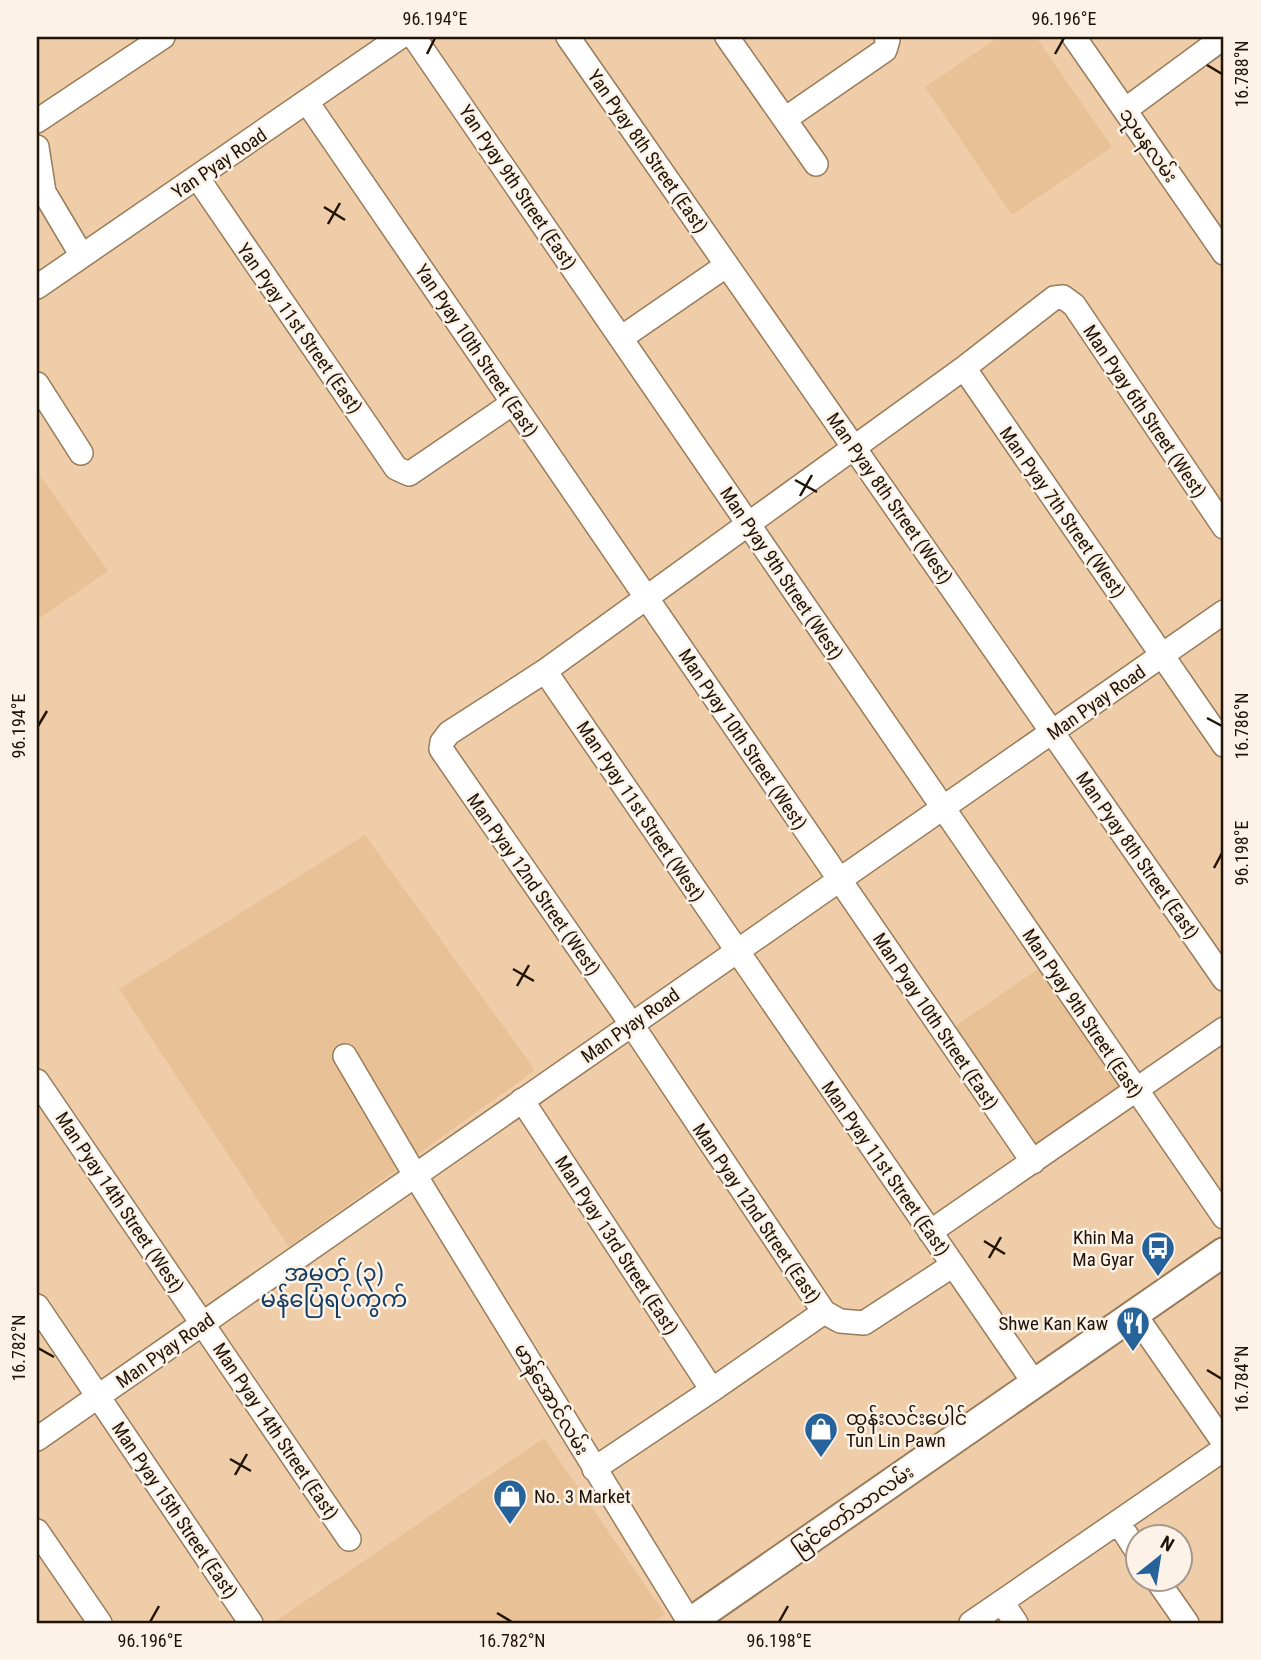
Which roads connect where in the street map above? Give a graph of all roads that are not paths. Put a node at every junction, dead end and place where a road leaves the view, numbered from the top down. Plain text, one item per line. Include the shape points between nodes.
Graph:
1 (163, 37) edge
2 (400, 37) edge
3 (414, 37) edge
4 (568, 37) edge
5 (727, 37) edge
6 (1074, 37) edge
7 (1224, 37) edge
8 (887, 38) edge
9 (307, 102) junction
10 (1125, 110) junction
11 (785, 119) junction
12 (37, 121) edge
13 (37, 147) edge
14 (816, 164) dead end
15 (197, 177) junction
16 (1224, 253) edge
17 (82, 256) junction
18 (727, 265) junction
19 (37, 287) edge
20 (621, 338) junction
21 (964, 368) junction
22 (37, 384) edge
23 (513, 403) junction
24 (854, 447) junction
25 (81, 453) dead end
26 (748, 523) junction
27 (1224, 527) edge
28 (646, 597) junction
29 (1224, 612) edge
30 (1162, 655) junction
31 (545, 671) junction
32 (1052, 732) junction
33 (1224, 745) edge
34 (944, 807) junction
35 (840, 880) junction
36 (737, 951) junction
37 (1224, 979) edge
38 (632, 1025) junction
39 (1224, 1029) edge
40 (345, 1056) dead end
41 (37, 1081) edge
42 (1136, 1090) junction
43 (522, 1100) junction
44 (1032, 1162) junction
45 (415, 1175) junction
46 (1224, 1217) edge
47 (930, 1232) junction
48 (1224, 1252) edge
49 (953, 1265) junction
50 (37, 1306) edge
51 (824, 1312) junction
52 (1135, 1315) junction
53 (202, 1324) junction
54 (1035, 1384) junction
55 (712, 1390) junction
56 (98, 1396) junction
57 (37, 1439) edge
58 (1224, 1443) edge
59 (1224, 1449) edge
60 (594, 1469) junction
61 (1118, 1522) junction
62 (37, 1531) edge
63 (1124, 1531) edge
64 (349, 1539) dead end
65 (1167, 1594) edge
66 (1002, 1602) junction
67 (100, 1623) edge
68 (251, 1623) edge
69 (690, 1623) edge
70 (971, 1623) edge
71 (1016, 1623) edge
72 (1187, 1623) edge

1 - 12 street
2 - 9 street, Yan Pyay Road
3 - 20 street, Yan Pyay 9th Street (East)
4 - 18 street, Yan Pyay 8th Street (East)
5 - 11 street
6 - 10 street, သုမနလမ်း
7 - 10 street
8 - 11 street via 885,50
9 - 15 street, Yan Pyay Road
9 - 23 street, Yan Pyay 10th Street (East)
10 - 16 street, သုမနလမ်း
11 - 14 street
13 - 17 street via 44,192
15 - 17 street, Yan Pyay Road
15 - 23 street, Yan Pyay 11st Street (East) via 396,468 409,474
17 - 19 street, Yan Pyay Road
18 - 20 street
18 - 24 street, Man Pyay 8th Street (West)
20 - 26 street, Man Pyay 9th Street (West)
21 - 24 street
21 - 27 street, Man Pyay 6th Street (West) via 1054,298 1063,297 1073,305
21 - 30 street, Man Pyay 7th Street (West)
22 - 25 street
23 - 28 street, Yan Pyay 10th Street (East)
24 - 26 street
24 - 32 street, Man Pyay 8th Street (West)
26 - 28 street
26 - 34 street, Man Pyay 9th Street (West)
28 - 31 street
28 - 35 street, Man Pyay 10th Street (West)
29 - 30 street, Man Pyay Road
30 - 32 street, Man Pyay Road
30 - 33 street, Man Pyay 7th Street (West)
31 - 36 street, Man Pyay 11st Street (West)
31 - 38 street, Man Pyay 12nd Street (West) via 449,733 441,749
32 - 34 street, Man Pyay Road
32 - 37 street, Man Pyay 8th Street (East)
34 - 35 street, Man Pyay Road
34 - 42 street, Man Pyay 9th Street (East)
35 - 36 street, Man Pyay Road
35 - 44 street, Man Pyay 10th Street (East)
36 - 38 street, Man Pyay Road
36 - 47 street, Man Pyay 11st Street (East)
38 - 43 street, Man Pyay Road
38 - 51 street, Man Pyay 12nd Street (East)
39 - 42 street
40 - 45 street, မာန်အောင်လမ်း
41 - 53 street, Man Pyay 14th Street (West)
42 - 44 street
42 - 46 street, Man Pyay 9th Street (East)
43 - 45 street, Man Pyay Road
43 - 55 street, Man Pyay 13rd Street (East)
44 - 47 street
45 - 53 street, Man Pyay Road
45 - 60 street, မာန်အောင်လမ်း
47 - 49 street, Man Pyay 11st Street (East)
48 - 52 main road, မြင်တော်သာလမ်း
49 - 51 street, Man Pyay 12nd Street (East) via 864,1322 840,1321
49 - 54 street, Man Pyay 11st Street (East)
50 - 56 street, Man Pyay 15th Street (East)
51 - 55 street
52 - 54 main road, မြင်တော်သာလမ်း
52 - 58 street
53 - 56 street, Man Pyay Road
53 - 64 street, Man Pyay 14th Street (East)
54 - 69 main road, မြင်တော်သာလမ်း
55 - 60 street
56 - 57 street, Man Pyay Road
56 - 68 street, Man Pyay 15th Street (East)
59 - 61 street
60 - 69 street, မာန်အောင်လမ်း
61 - 63 street
61 - 66 street
62 - 67 street
65 - 72 street
66 - 70 street
66 - 71 street

